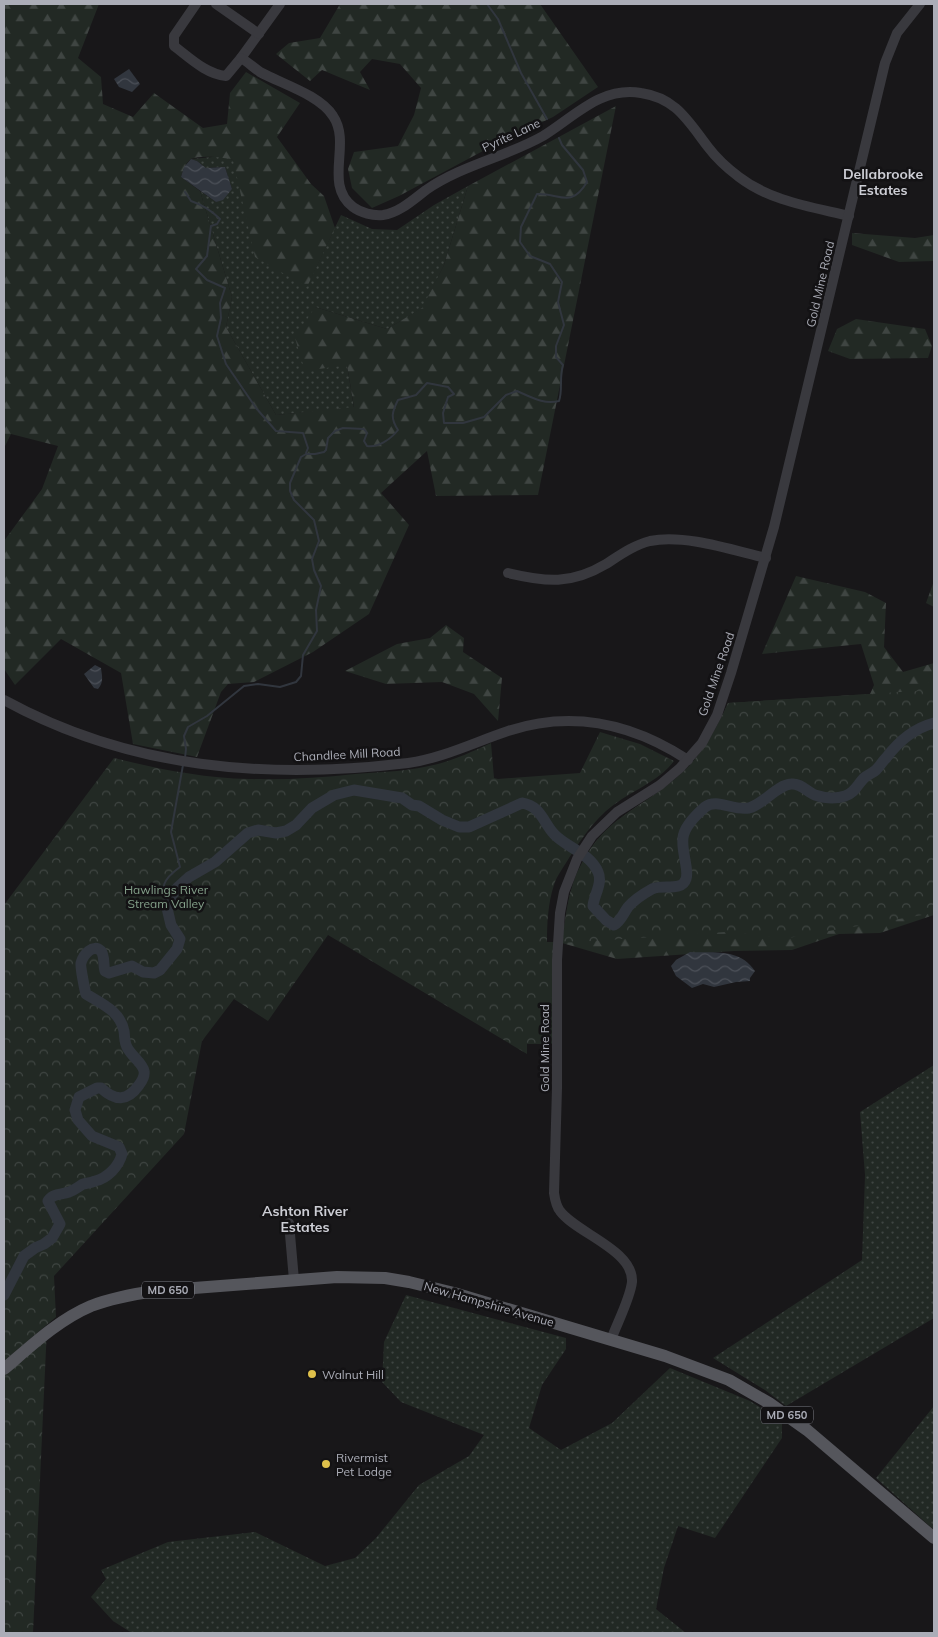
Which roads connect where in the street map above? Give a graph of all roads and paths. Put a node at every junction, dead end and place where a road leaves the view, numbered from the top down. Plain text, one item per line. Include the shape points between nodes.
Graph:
1 (196, 4) edge
2 (216, 4) edge
3 (280, 4) edge
4 (920, 4) edge
5 (259, 34) junction
6 (241, 58) junction
7 (849, 216) junction
8 (766, 558) junction
9 (508, 573) dead end
10 (4, 700) edge
11 (688, 760) junction
12 (289, 1222) dead end
13 (294, 1280) junction
14 (611, 1340) junction
15 (4, 1369) edge
16 (934, 1538) edge

1 - 6 street via 174,36 174,46 216,75 226,76
2 - 5 street
3 - 5 street
4 - 7 street, Gold Mine Road via 897,33 887,54
5 - 6 street
6 - 7 street, Pyrite Lane via 258,71 323,103 334,116 339,128 338,174 342,196 369,215 384,215 402,207 453,174 530,143 589,105 620,92 656,96 671,103 721,162 766,193
7 - 8 street, Gold Mine Road
8 - 9 street via 697,542 664,539 633,547 595,571 573,579 546,581
8 - 11 street, Gold Mine Road via 717,715
10 - 11 street, Chandlee Mill Road via 34,716 125,750 190,764 235,769 394,764 432,758 527,726 570,721 598,723 638,733
11 - 14 street, Gold Mine Road via 660,785 608,820 586,844 564,892 558,942 554,1193 563,1215 618,1256 630,1270 630,1288
12 - 13 street
13 - 14 main road, New Hampshire Avenue / MD 650 via 363,1277 409,1282
13 - 15 main road, New Hampshire Avenue / MD 650 via 156,1291 103,1302 62,1322
14 - 16 main road, New Hampshire Avenue / MD 650 via 706,1370 761,1398 802,1427

